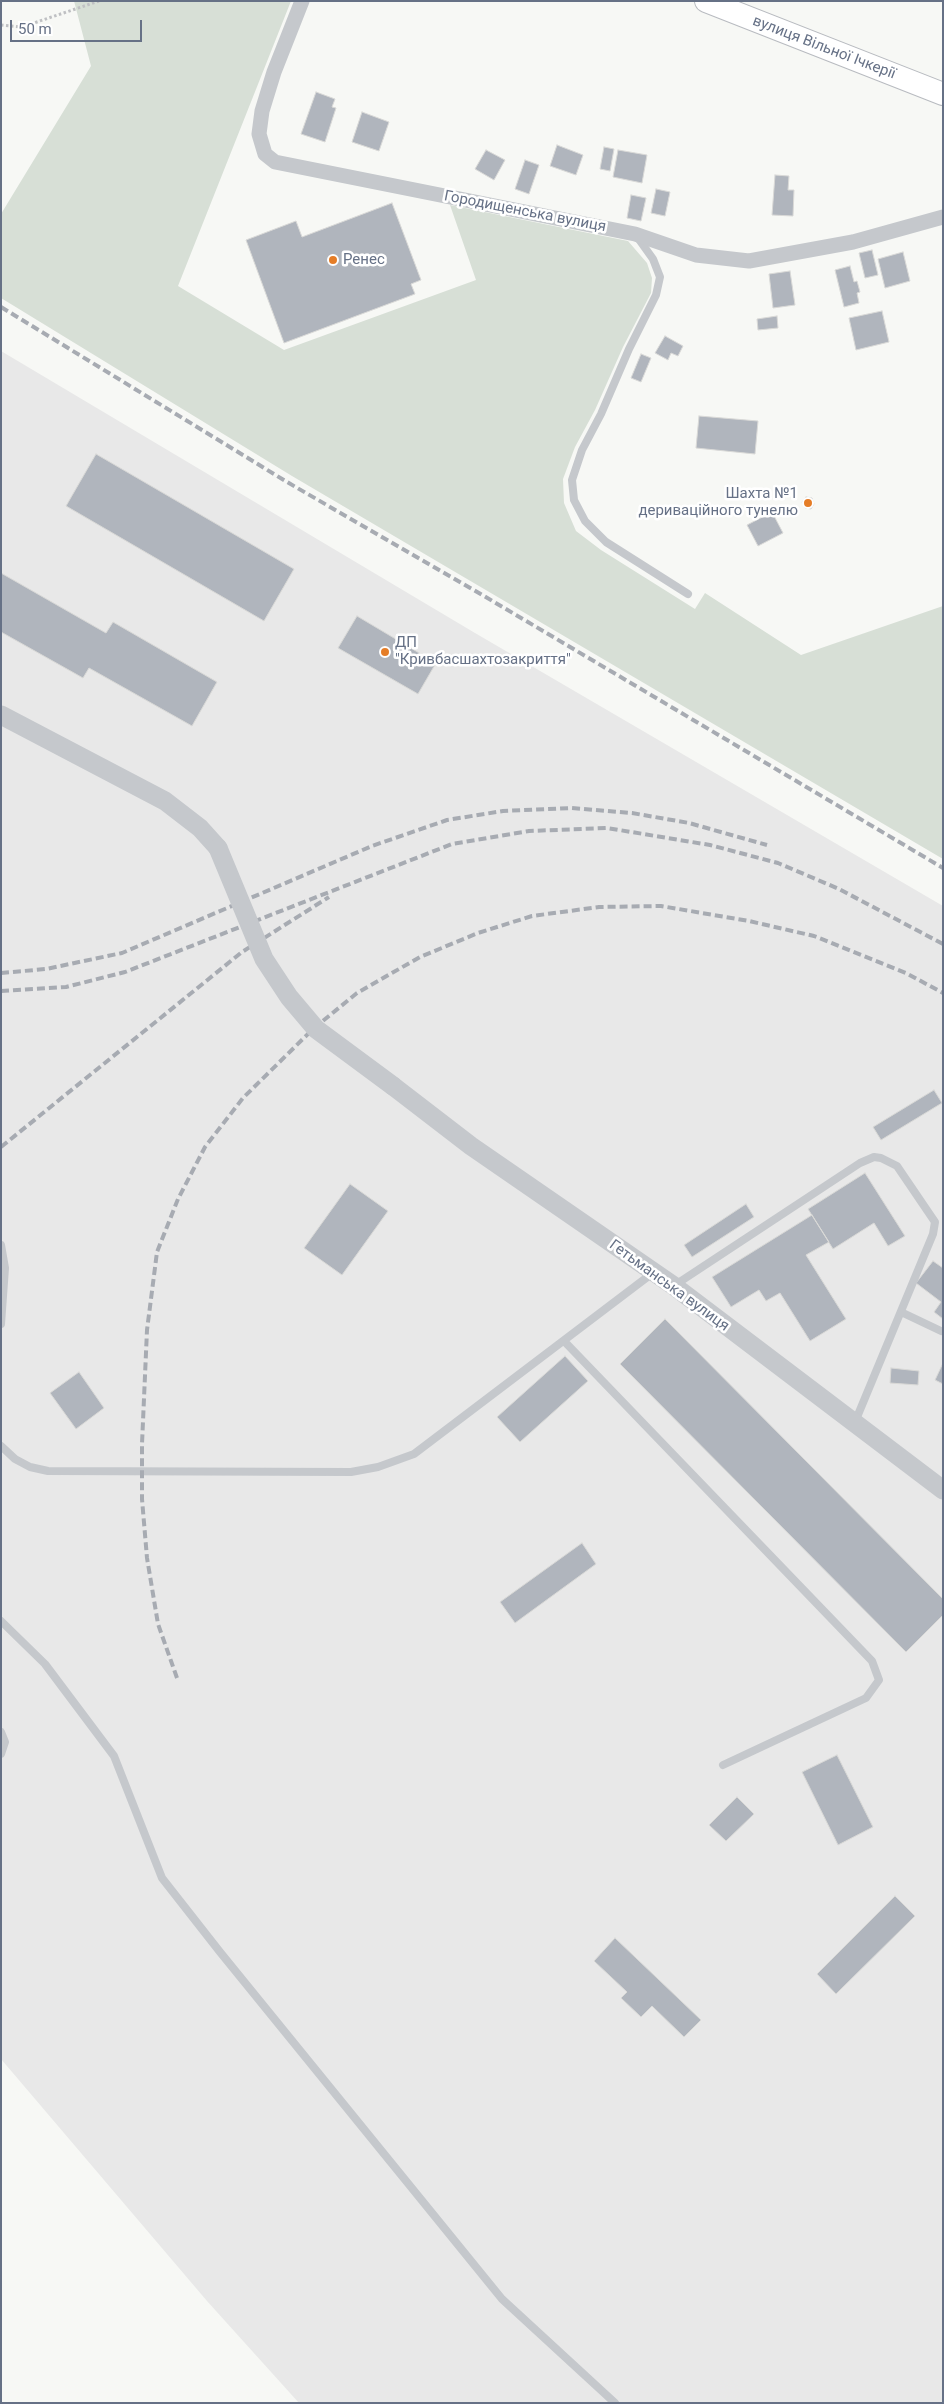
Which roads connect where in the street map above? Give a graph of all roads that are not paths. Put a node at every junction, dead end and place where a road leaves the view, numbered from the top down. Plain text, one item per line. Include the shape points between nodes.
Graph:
1 (302, 1) edge
2 (706, 1) edge
3 (943, 94) edge
4 (943, 217) edge
5 (635, 234) junction
6 (688, 594) dead end
7 (1, 714) edge
8 (1, 1245) edge
9 (654, 1272) junction
10 (674, 1286) junction
11 (901, 1312) junction
12 (1, 1324) edge
13 (941, 1330) dead end
14 (564, 1341) junction
15 (854, 1424) junction
16 (1, 1446) edge
17 (943, 1490) edge
18 (1, 1621) edge
19 (1, 1732) edge
20 (1, 1754) edge
21 (723, 1765) dead end
22 (615, 2403) edge

1 - 5 street, Городищенська вулиця via 262,111 259,134 265,154 275,162
2 - 3 main road, вулиця Вільної Ічкерії
4 - 5 street, Городищенська вулиця via 853,242 749,261 696,255
5 - 6 lane via 653,259 660,277 656,295 582,450 572,480 574,500 585,521 606,542
7 - 9 street, Гетьманська вулиця, bridge via 165,801 200,828 218,848 264,959 289,997 316,1029 471,1146
8 - 12 lane via 5,1268
9 - 10 street, Гетьманська вулиця
9 - 14 lane
10 - 11 lane via 860,1163 881,1158 898,1166 936,1222
10 - 15 street, Гетьманська вулиця
11 - 13 lane
11 - 15 lane
14 - 16 lane via 414,1454 378,1467 351,1472 48,1471 30,1467
14 - 21 lane via 872,1661 879,1680 866,1698
15 - 17 street, Гетьманська вулиця
18 - 22 lane via 45,1664 114,1756 162,1878 220,1952 502,2299
19 - 20 lane via 5,1742

